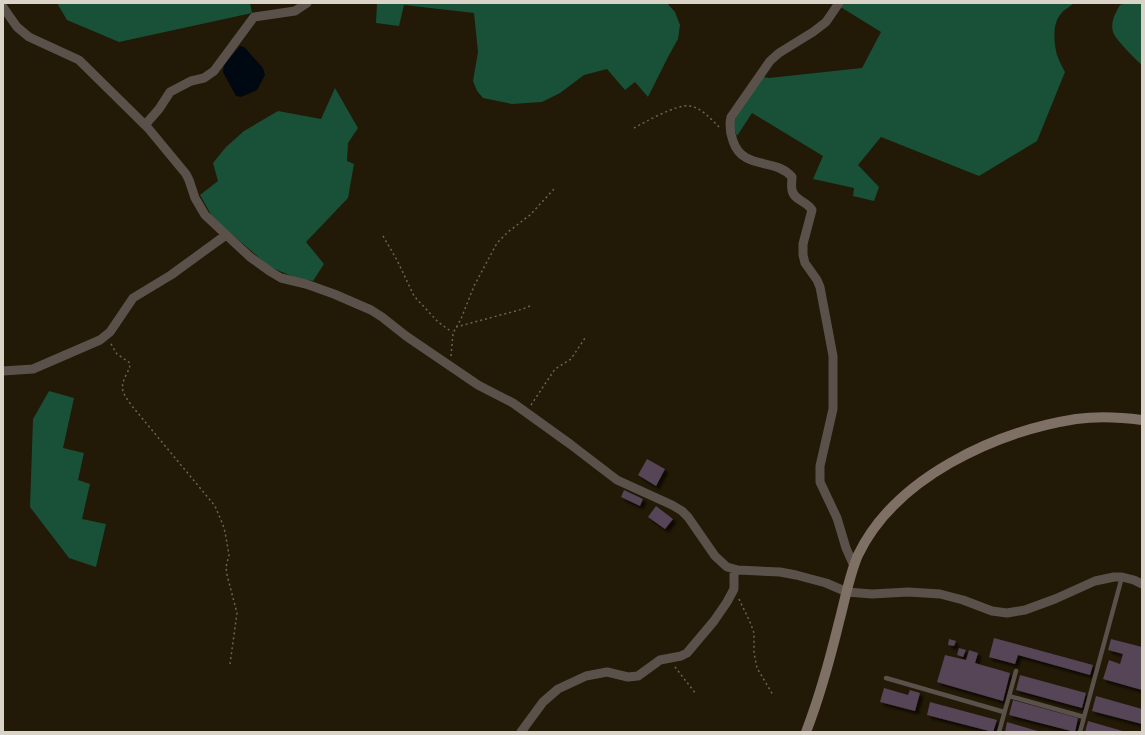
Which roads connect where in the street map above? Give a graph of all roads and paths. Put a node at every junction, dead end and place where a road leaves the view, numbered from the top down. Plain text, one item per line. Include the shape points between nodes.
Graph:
1 (307, 3) edge
2 (839, 3) edge
3 (3, 7) edge
4 (145, 125) junction
5 (634, 128) dead end
6 (732, 138) junction
7 (554, 189) dead end
8 (226, 235) junction
9 (383, 236) dead end
10 (532, 305) dead end
11 (456, 327) junction
12 (110, 332) junction
13 (453, 332) junction
14 (585, 338) dead end
15 (451, 366) junction
16 (3, 371) edge
17 (526, 412) junction
18 (1142, 420) edge
19 (854, 566) junction
20 (734, 570) junction
21 (1122, 577) junction
22 (1142, 584) edge
23 (734, 589) junction
24 (847, 592) junction
25 (669, 659) junction
26 (230, 664) dead end
27 (1016, 670) dead end
28 (886, 678) dead end
29 (696, 694) dead end
30 (773, 695) dead end
31 (1009, 696) junction
32 (1004, 712) junction
33 (1084, 717) junction
34 (521, 732) edge
35 (806, 732) edge
36 (999, 732) edge
37 (1080, 732) edge

1 - 4 street via 295,11 254,17 214,71 204,78 191,81 170,92 160,110
2 - 6 street via 826,22 779,53 765,67 731,117 729,125
3 - 4 street via 17,27 29,37 79,60
4 - 8 street via 186,174 205,215
5 - 6 path via 660,114 689,106 700,110
6 - 19 street via 735,149 744,157 792,176 794,195 808,204 812,210 802,255 820,287 833,356 833,409 820,466 820,482 837,518
7 - 11 path via 530,216 497,243
8 - 12 street via 171,275 133,298
8 - 15 street via 270,272 371,310
9 - 13 path via 398,260 414,296 438,322
10 - 11 path
11 - 13 path
12 - 16 street via 100,340 33,370
12 - 26 path via 114,351 130,363 122,385 123,392 215,506 223,525 229,554 227,575 237,617
13 - 15 path
14 - 17 path via 571,359 555,369
15 - 17 street via 478,385
17 - 20 street via 617,480 682,512 715,556
18 - 19 street via 1097,417 1053,423 1009,437 966,455 918,484 892,506 868,538
19 - 24 street
20 - 23 street
20 - 24 street via 796,575
21 - 22 street
21 - 24 street via 1095,581 1048,602 1007,613 992,611 940,594
21 - 33 lane
23 - 25 street via 714,621 687,653
23 - 30 path via 754,633 757,668
24 - 35 street via 827,669
25 - 29 path
25 - 34 street via 657,662 638,676 596,673 558,689 543,702
27 - 31 lane
28 - 32 lane
31 - 32 lane
31 - 33 lane
32 - 36 lane
33 - 37 lane

